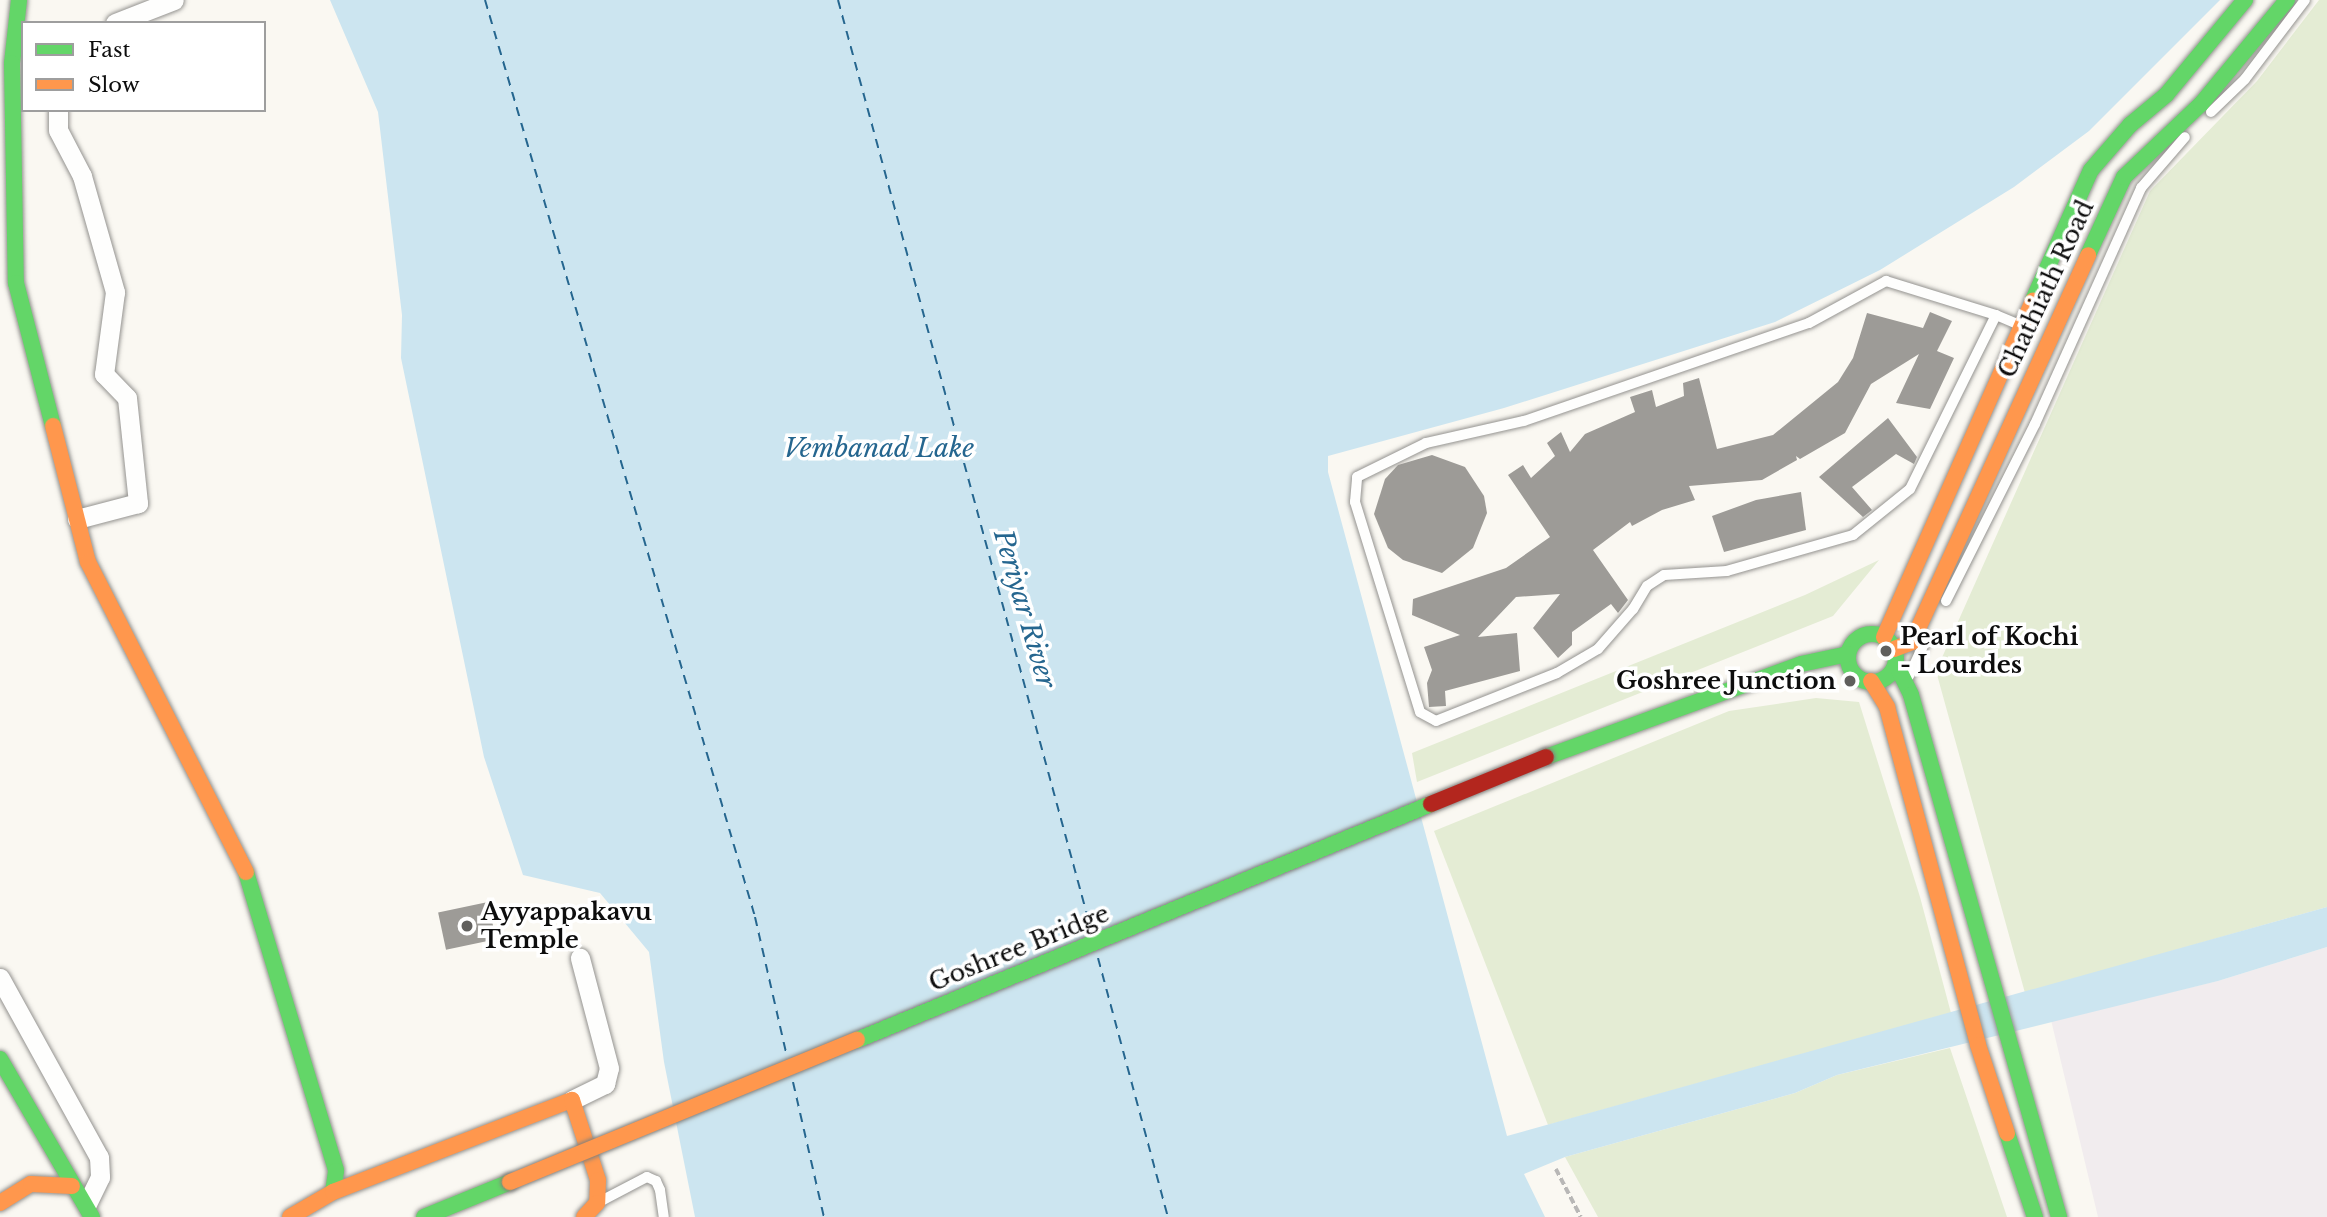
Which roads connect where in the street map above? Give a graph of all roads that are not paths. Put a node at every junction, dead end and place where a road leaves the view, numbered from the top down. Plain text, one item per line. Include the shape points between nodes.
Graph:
1 (19, 0) edge
2 (174, 0) edge
3 (2245, 0) edge
4 (2287, 0) edge
5 (2305, 0) edge
6 (121, 21) edge
7 (58, 112) edge
8 (2200, 122) dead end
9 (2191, 131) dead end
10 (1996, 316) junction
11 (2024, 326) junction
12 (77, 519) junction
13 (1891, 650) junction
14 (1848, 654) junction
15 (1871, 681) junction
16 (1905, 683) junction
17 (1788, 689) dead end
18 (1692, 704) junction
19 (580, 958) dead end
20 (0, 978) edge
21 (0, 1059) edge
22 (572, 1100) junction
23 (72, 1186) junction
24 (333, 1192) junction
25 (0, 1203) edge
26 (597, 1203) junction
27 (90, 1210) edge
28 (290, 1217) edge
29 (424, 1217) edge
30 (584, 1217) edge
31 (664, 1217) edge
32 (2035, 1217) edge
33 (2059, 1217) edge

1 - 12 main road via 12,63 16,283
2 - 6 street
3 - 11 main road, Chathiath Road via 2166,95 2130,125 2091,170
4 - 13 main road, Chathiath Road via 2201,103 2124,177 1912,642
5 - 8 lane via 2245,79
7 - 12 street via 58,130 82,176 115,292 104,374 127,398 138,503
9 - 16 lane via 2141,188 2035,424
10 - 10 lane via 1910,489 1853,535 1727,571 1675,571 1647,586 1598,649 1557,673 1436,721 1420,712 1368,552 1355,502 1357,477 1426,443 1524,421 1809,323 1886,281
10 - 11 lane
11 - 13 main road, Chathiath Road
12 - 24 main road via 88,562 242,858 336,1171
13 - 14 main road via 1861,636
13 - 15 main road via 1886,677
13 - 16 main road
14 - 15 main road via 1846,673
14 - 18 main road via 1801,664
15 - 32 main road via 1887,707 1978,1045
16 - 33 main road
17 - 18 main road
18 - 29 main road, Goshree Bridge, bridge via 1546,757
19 - 22 street via 609,1068 605,1084
20 - 27 street via 99,1157 100,1177
21 - 23 main road
22 - 24 main road
22 - 26 main road via 598,1180
23 - 25 main road via 31,1184
23 - 27 main road
24 - 28 main road
26 - 30 main road
26 - 31 lane via 647,1177 656,1181 660,1190

